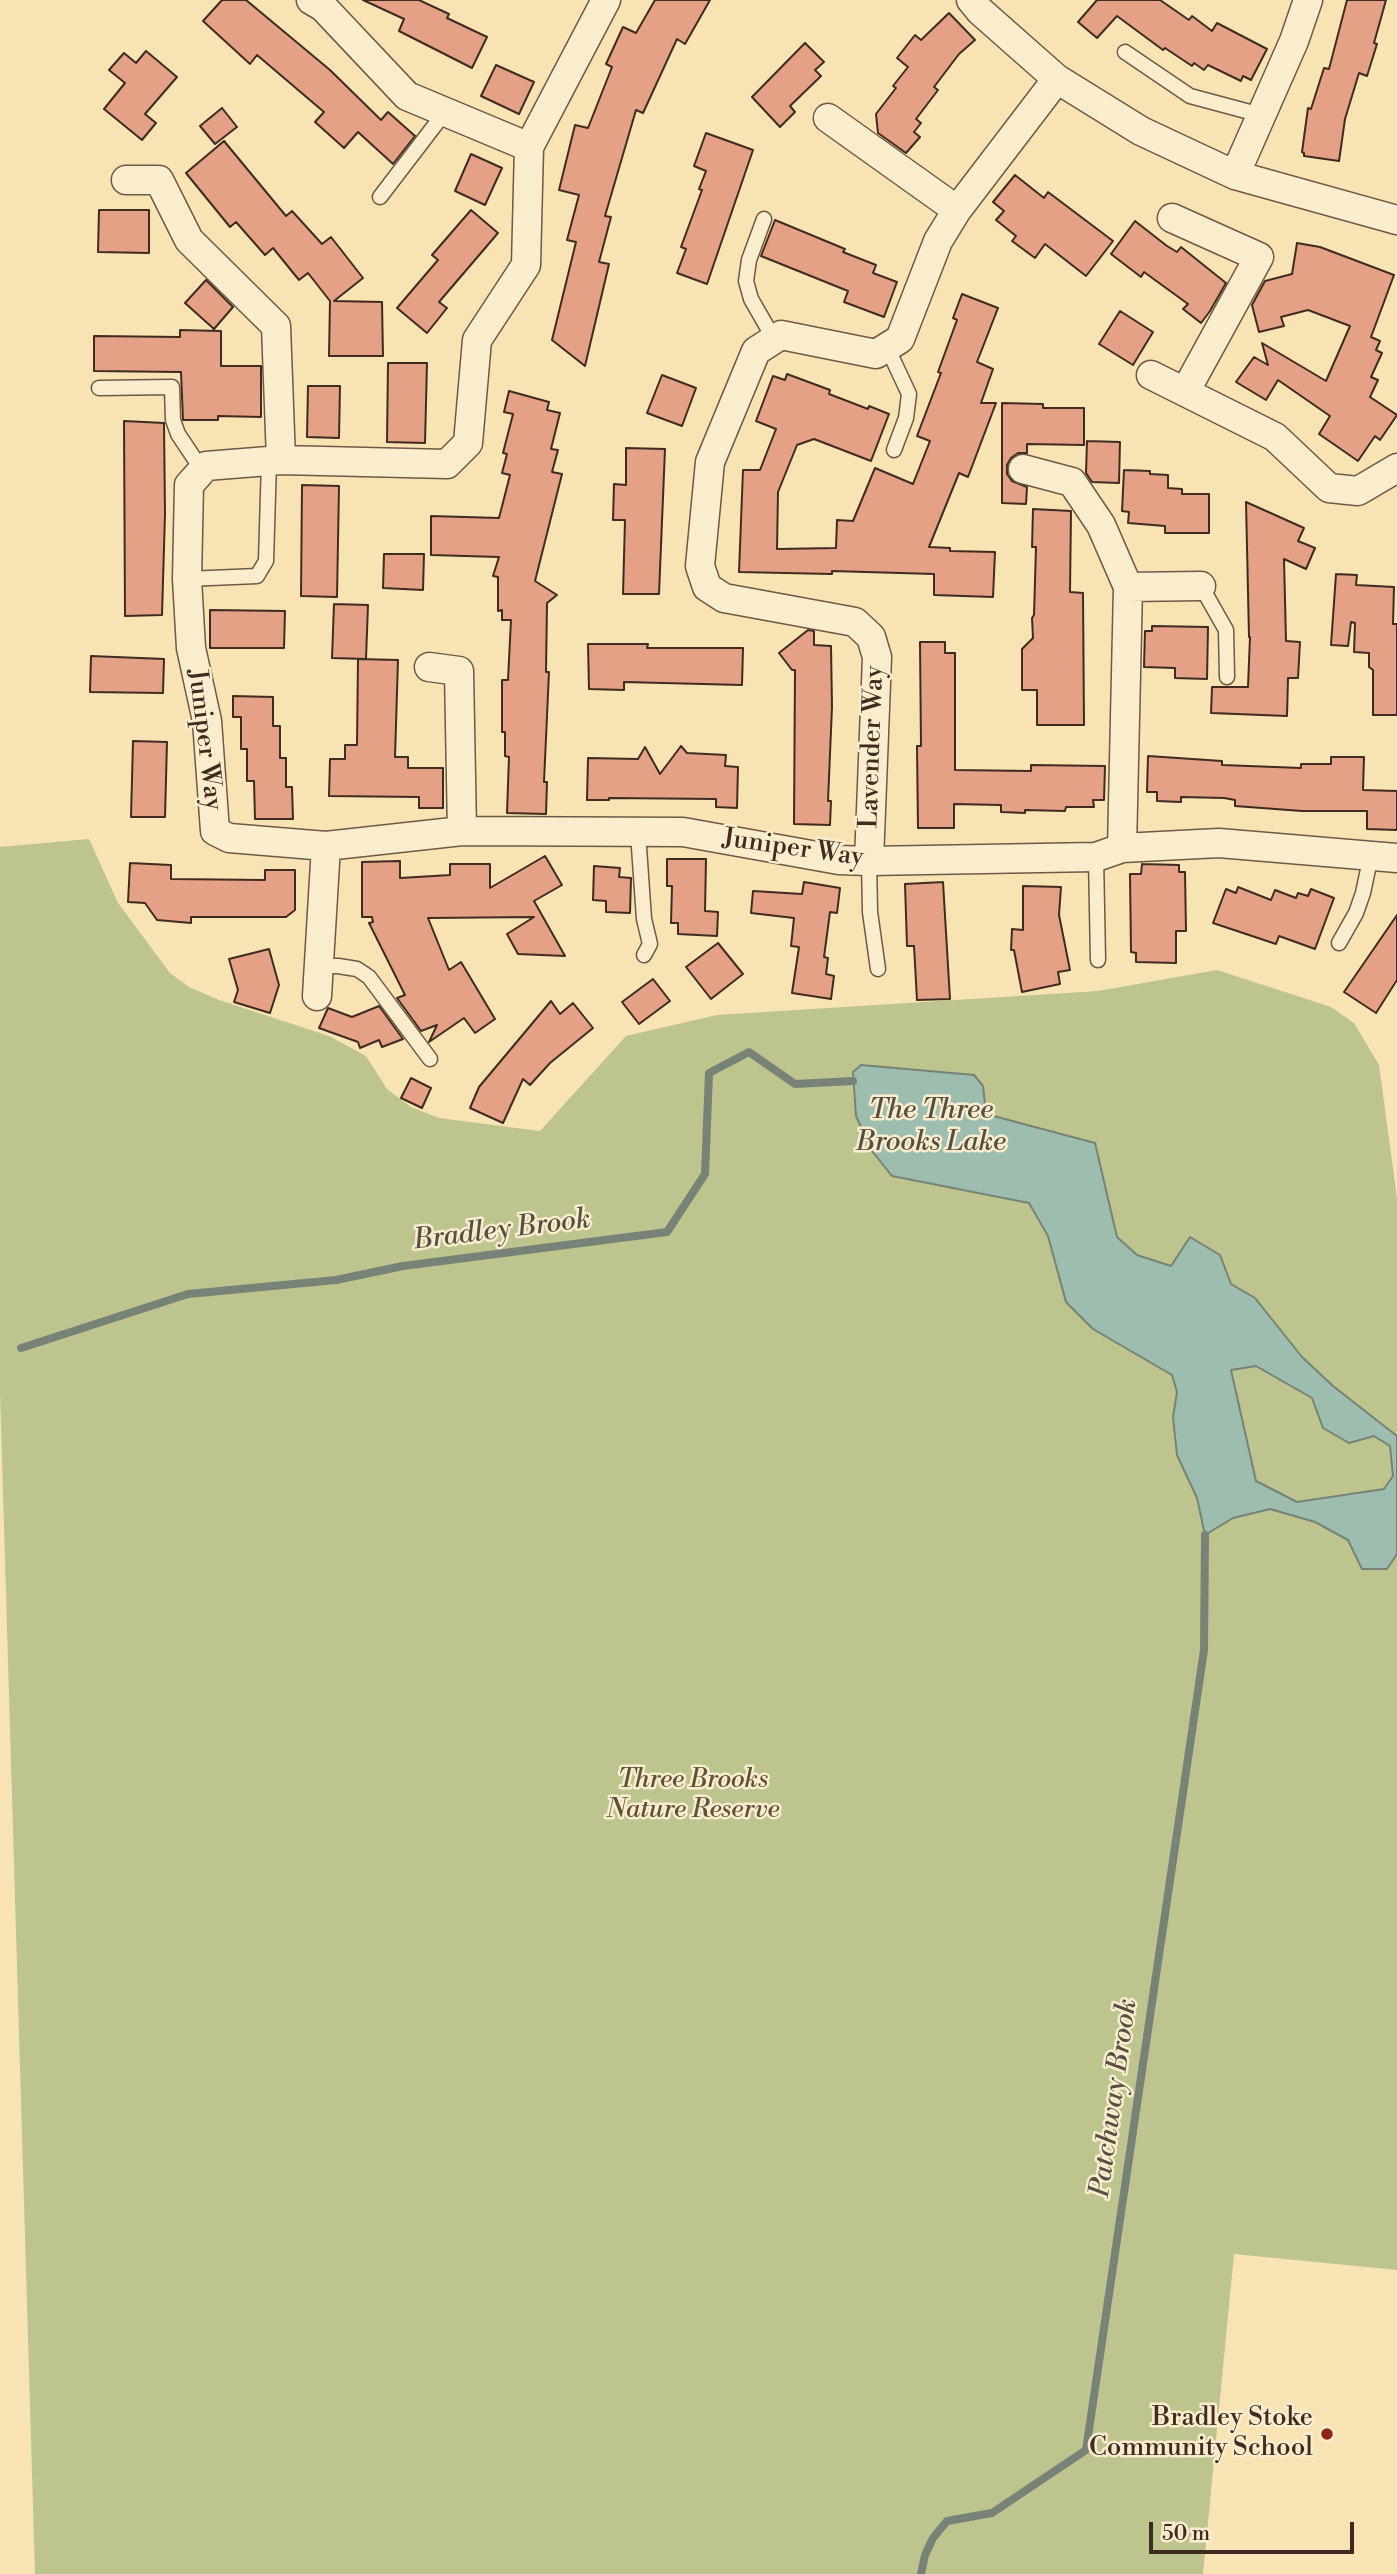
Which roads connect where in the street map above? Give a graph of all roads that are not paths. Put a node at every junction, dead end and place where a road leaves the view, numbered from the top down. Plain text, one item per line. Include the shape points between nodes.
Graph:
1 (311, 0) edge
2 (606, 0) edge
3 (971, 0) edge
4 (1308, 0) edge
5 (1125, 52) dead end
6 (1057, 79) junction
7 (445, 112) junction
8 (1261, 115) junction
9 (828, 118) dead end
10 (529, 148) junction
11 (1235, 175) junction
12 (126, 180) dead end
13 (380, 197) dead end
14 (957, 210) junction
15 (1172, 218) dead end
16 (764, 219) dead end
17 (1397, 220) edge
18 (774, 339) junction
19 (887, 347) junction
20 (1151, 374) dead end
21 (99, 388) dead end
22 (1185, 391) junction
23 (894, 450) dead end
24 (275, 461) junction
25 (1397, 468) edge
26 (1023, 469) dead end
27 (202, 470) junction
28 (187, 579) junction
29 (1201, 586) joint
30 (1128, 587) junction
31 (429, 667) dead end
32 (1227, 677) dead end
33 (463, 831) junction
34 (638, 833) junction
35 (326, 846) junction
36 (1109, 853) junction
37 (1384, 856) edge
38 (869, 861) junction
39 (1339, 943) dead end
40 (644, 955) dead end
41 (1098, 960) dead end
42 (319, 966) junction
43 (878, 969) dead end
44 (317, 996) dead end
45 (430, 1059) dead end

1 - 7 street via 323,7 407,96
2 - 10 street
3 - 6 street
4 - 8 street
5 - 8 lane via 1191,96
6 - 11 street via 1141,131
6 - 14 street
7 - 10 street
7 - 13 lane
8 - 11 street
9 - 14 street
10 - 24 street via 526,265 477,340 468,443 447,464
11 - 17 street
12 - 24 street via 159,180 189,240 276,326
14 - 19 street via 938,241 900,339
15 - 22 street via 1258,257
16 - 18 lane via 746,281
18 - 19 street via 781,335 876,354
18 - 38 street, Lavender Way via 756,351 710,463 700,566 707,587 724,598 856,622 871,637 877,657
19 - 23 lane via 909,394
20 - 22 street
21 - 27 lane via 173,387 173,420
22 - 25 street via 1275,437 1329,488 1358,491
24 - 27 street
24 - 28 lane via 267,561 257,576
26 - 30 street via 1072,481 1101,525
27 - 28 street, Juniper Way via 189,485
28 - 35 street, Juniper Way via 191,648 206,721 215,831 229,838
29 - 30 street
29 - 32 lane via 1227,630
30 - 36 street
31 - 33 street via 459,671
33 - 34 street, Juniper Way
33 - 35 street, Juniper Way
34 - 38 street, Juniper Way via 683,832 839,860
34 - 40 lane via 650,944
35 - 42 street
36 - 37 street, Juniper Way via 1219,843
36 - 38 street, Juniper Way
36 - 41 lane
37 - 39 lane
38 - 43 lane
42 - 44 street
42 - 45 lane via 357,969 369,976

